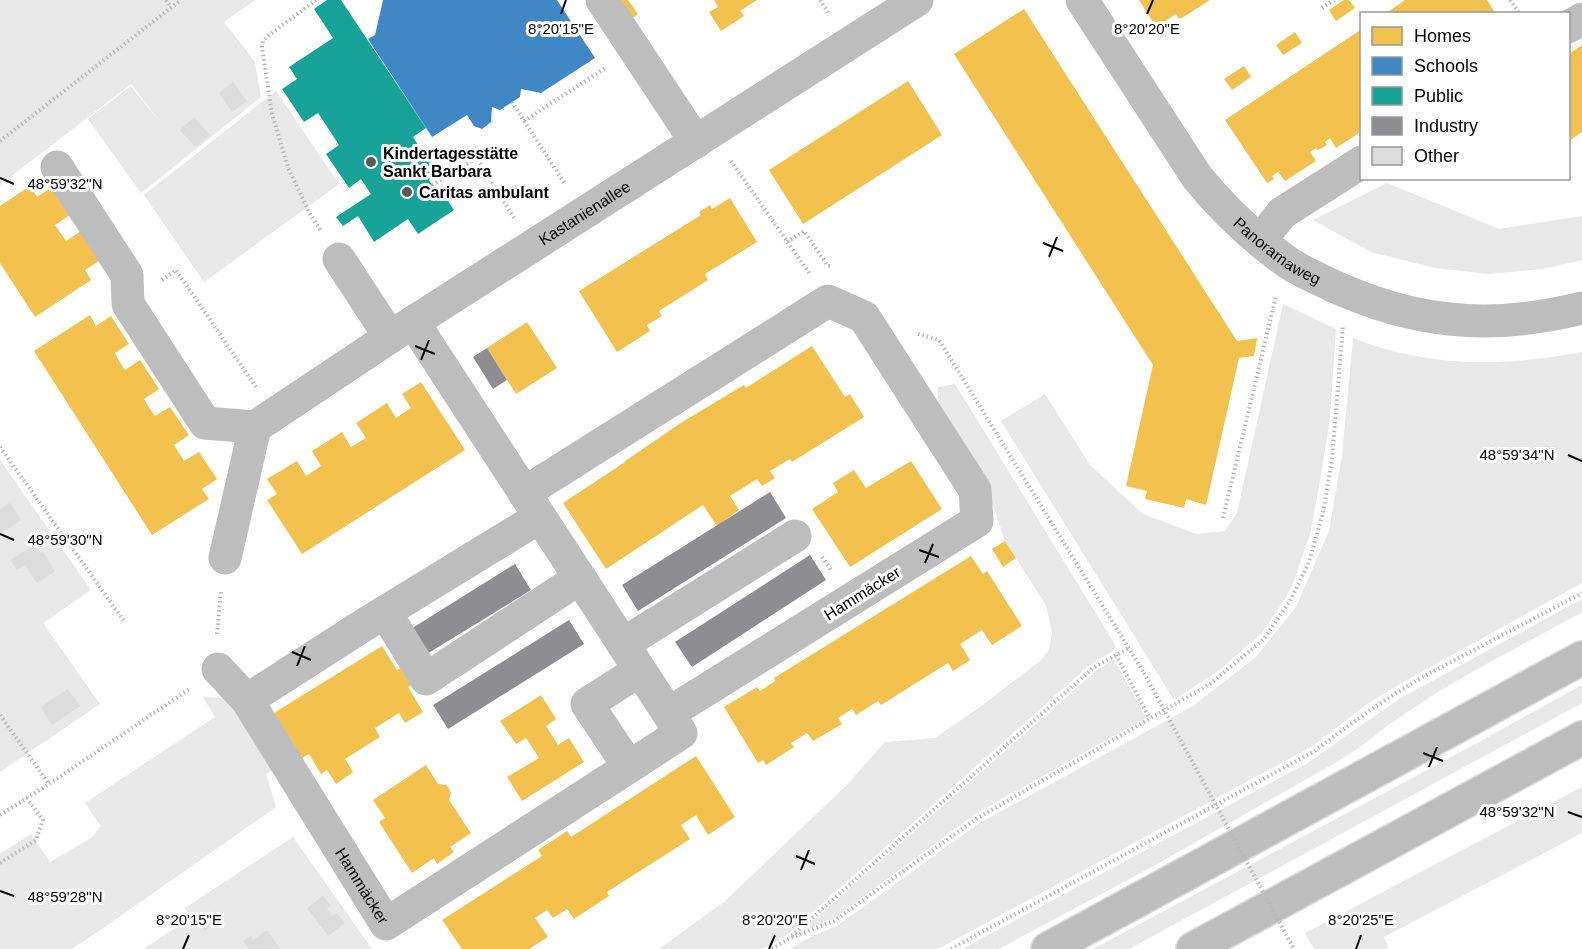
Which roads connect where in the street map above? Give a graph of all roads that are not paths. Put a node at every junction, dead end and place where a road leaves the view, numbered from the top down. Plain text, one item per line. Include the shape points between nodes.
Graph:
1 (602, 0) edge
2 (916, 0) edge
3 (1082, 0) edge
4 (704, 137) junction
5 (1360, 163) edge
6 (57, 167) dead end
7 (1272, 250) junction
8 (339, 260) dead end
9 (1582, 308) edge
10 (401, 330) junction
11 (265, 421) junction
12 (532, 505) junction
13 (795, 536) road end
14 (225, 558) road end
15 (580, 578) junction
16 (385, 612) junction
17 (217, 655) road end
18 (631, 657) junction
19 (1582, 658) edge
20 (247, 700) junction
21 (669, 713) junction
22 (1582, 738) edge
23 (629, 767) junction
24 (1048, 949) edge
25 (1193, 949) edge

1 - 4 main road
2 - 4 main road, Kastanienallee
3 - 7 main road, Panoramaweg via 1197,177 1238,224
4 - 10 main road, Kastanienallee
5 - 7 main road via 1282,213
6 - 11 main road via 127,275 128,304 205,423
7 - 9 main road, Panoramaweg via 1349,293 1450,320 1528,318
8 - 10 main road, Hammäcker
10 - 11 main road, Kastanienallee
10 - 12 main road, Hammäcker
11 - 14 main road
12 - 15 main road, Hammäcker
12 - 16 main road
12 - 21 main road, Hammäcker via 828,301 864,317 975,490 977,521
13 - 18 main road
15 - 16 main road via 426,679
15 - 18 main road, Hammäcker
16 - 20 main road
17 - 20 main road, Hammäcker
18 - 21 main road, Hammäcker
18 - 23 main road via 587,704
19 - 24 main road
20 - 23 main road, Hammäcker via 386,924
21 - 23 main road, Hammäcker via 681,733
22 - 25 main road

